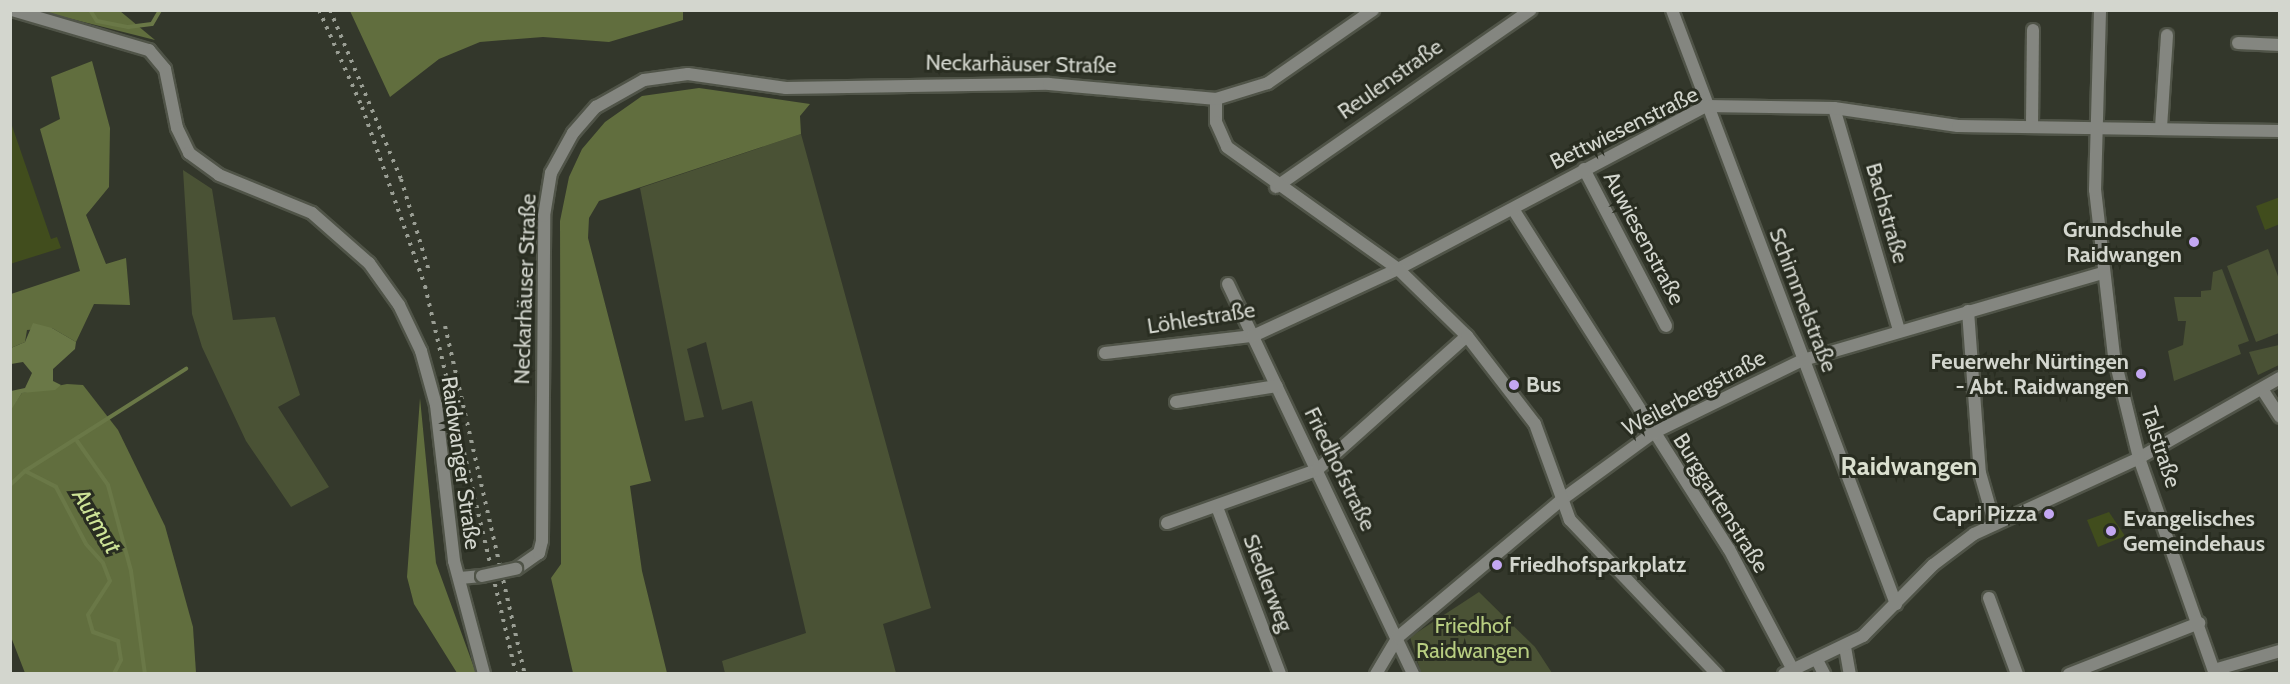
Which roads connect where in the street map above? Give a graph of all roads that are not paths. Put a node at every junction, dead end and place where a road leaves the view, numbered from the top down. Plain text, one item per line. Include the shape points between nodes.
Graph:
1 (12, 10) edge
2 (1373, 10) edge
3 (1531, 10) edge
4 (1672, 10) edge
5 (2100, 10) edge
6 (2033, 30) dead end
7 (2167, 35) dead end
8 (2238, 43) dead end
9 (2280, 45) edge
10 (1216, 99) junction
11 (1706, 106) junction
12 (1834, 108) junction
13 (2093, 124) junction
14 (2032, 125) junction
15 (2161, 128) junction
16 (2280, 131) edge
17 (1584, 169) junction
18 (1276, 187) junction
19 (1513, 208) junction
20 (1398, 269) junction
21 (2103, 273) junction
22 (1228, 284) dead end
23 (1968, 311) junction
24 (1666, 326) dead end
25 (1899, 331) junction
26 (1253, 336) junction
27 (1467, 336) junction
28 (1106, 352) dead end
29 (1803, 360) junction
30 (2280, 378) edge
31 (1277, 386) junction
32 (2262, 388) junction
33 (1176, 402) dead end
34 (2280, 417) edge
35 (1653, 434) junction
36 (2139, 458) junction
37 (1317, 470) junction
38 (1561, 500) junction
39 (1217, 507) junction
40 (1994, 522) junction
41 (1167, 523) dead end
42 (460, 578) junction
43 (1989, 598) dead end
44 (1896, 604) junction
45 (2199, 623) junction
46 (1398, 637) junction
47 (1845, 647) junction
48 (2280, 651) edge
49 (1816, 660) junction
50 (1788, 672) edge
51 (2215, 672) edge
52 (484, 674) edge
53 (1280, 674) edge
54 (1376, 674) edge
55 (1413, 674) edge
56 (1717, 674) edge
57 (1824, 674) edge
58 (1850, 674) edge
59 (2017, 674) edge
60 (2069, 674) edge

1 - 42 street, Raidwanger Straße via 149,50 165,69 177,128 189,153 219,175 312,213 369,263 399,305 421,351 436,405 447,519
2 - 10 street via 1268,83
3 - 18 street, Reulenstraße
4 - 11 street, Schimmelstraße
5 - 13 street, Talstraße
6 - 14 street
7 - 15 street
8 - 9 street
10 - 18 street via 1216,122 1227,147
10 - 42 street, Neckarhäuser Straße, bridge via 1049,84 786,88 688,74 644,80 596,107 573,133 549,183 544,216 539,553 516,569
11 - 12 street, Bettwiesenstraße
11 - 17 street, Bettwiesenstraße
11 - 29 street, Schimmelstraße
12 - 14 street, Bettwiesenstraße via 1958,126
12 - 25 street, Bachstraße
13 - 14 street, Bettwiesenstraße
13 - 15 street, Bettwiesenstraße
13 - 21 street, Talstraße
15 - 16 street, Bettwiesenstraße
17 - 19 street, Bettwiesenstraße
17 - 24 street, Auwiesenstraße
18 - 20 street
19 - 20 street, Bettwiesenstraße
19 - 35 street, Burggartenstraße
20 - 26 street, Löhlestraße
20 - 27 street
21 - 23 street, Weilerbergstraße
21 - 36 street, Talstraße via 2114,356
22 - 26 street, Friedhofstraße
23 - 25 street, Weilerbergstraße
23 - 40 street via 1980,472
25 - 29 street, Weilerbergstraße
26 - 28 street, Löhlestraße
26 - 31 street, Friedhofstraße
27 - 37 street
27 - 38 street via 1535,424
29 - 35 street, Weilerbergstraße
29 - 44 street, Schimmelstraße
30 - 32 street
31 - 33 street
31 - 37 street, Friedhofstraße
32 - 34 street
32 - 36 street
35 - 38 street, Weilerbergstraße
35 - 50 street, Burggartenstraße via 1729,549
36 - 40 street
36 - 45 street, Talstraße
37 - 39 street
37 - 46 street, Friedhofstraße
38 - 46 street, Weilerbergstraße
38 - 56 street via 1584,537
39 - 41 street
39 - 53 street, Siedlerweg
40 - 44 street via 1941,559
42 - 52 street, Raidwanger Straße
43 - 59 street
44 - 47 street
45 - 51 street, Talstraße
45 - 60 street
46 - 54 street, Weilerbergstraße
46 - 55 street, Friedhofstraße
47 - 49 street
47 - 58 street
48 - 51 street
49 - 50 street
49 - 57 street

